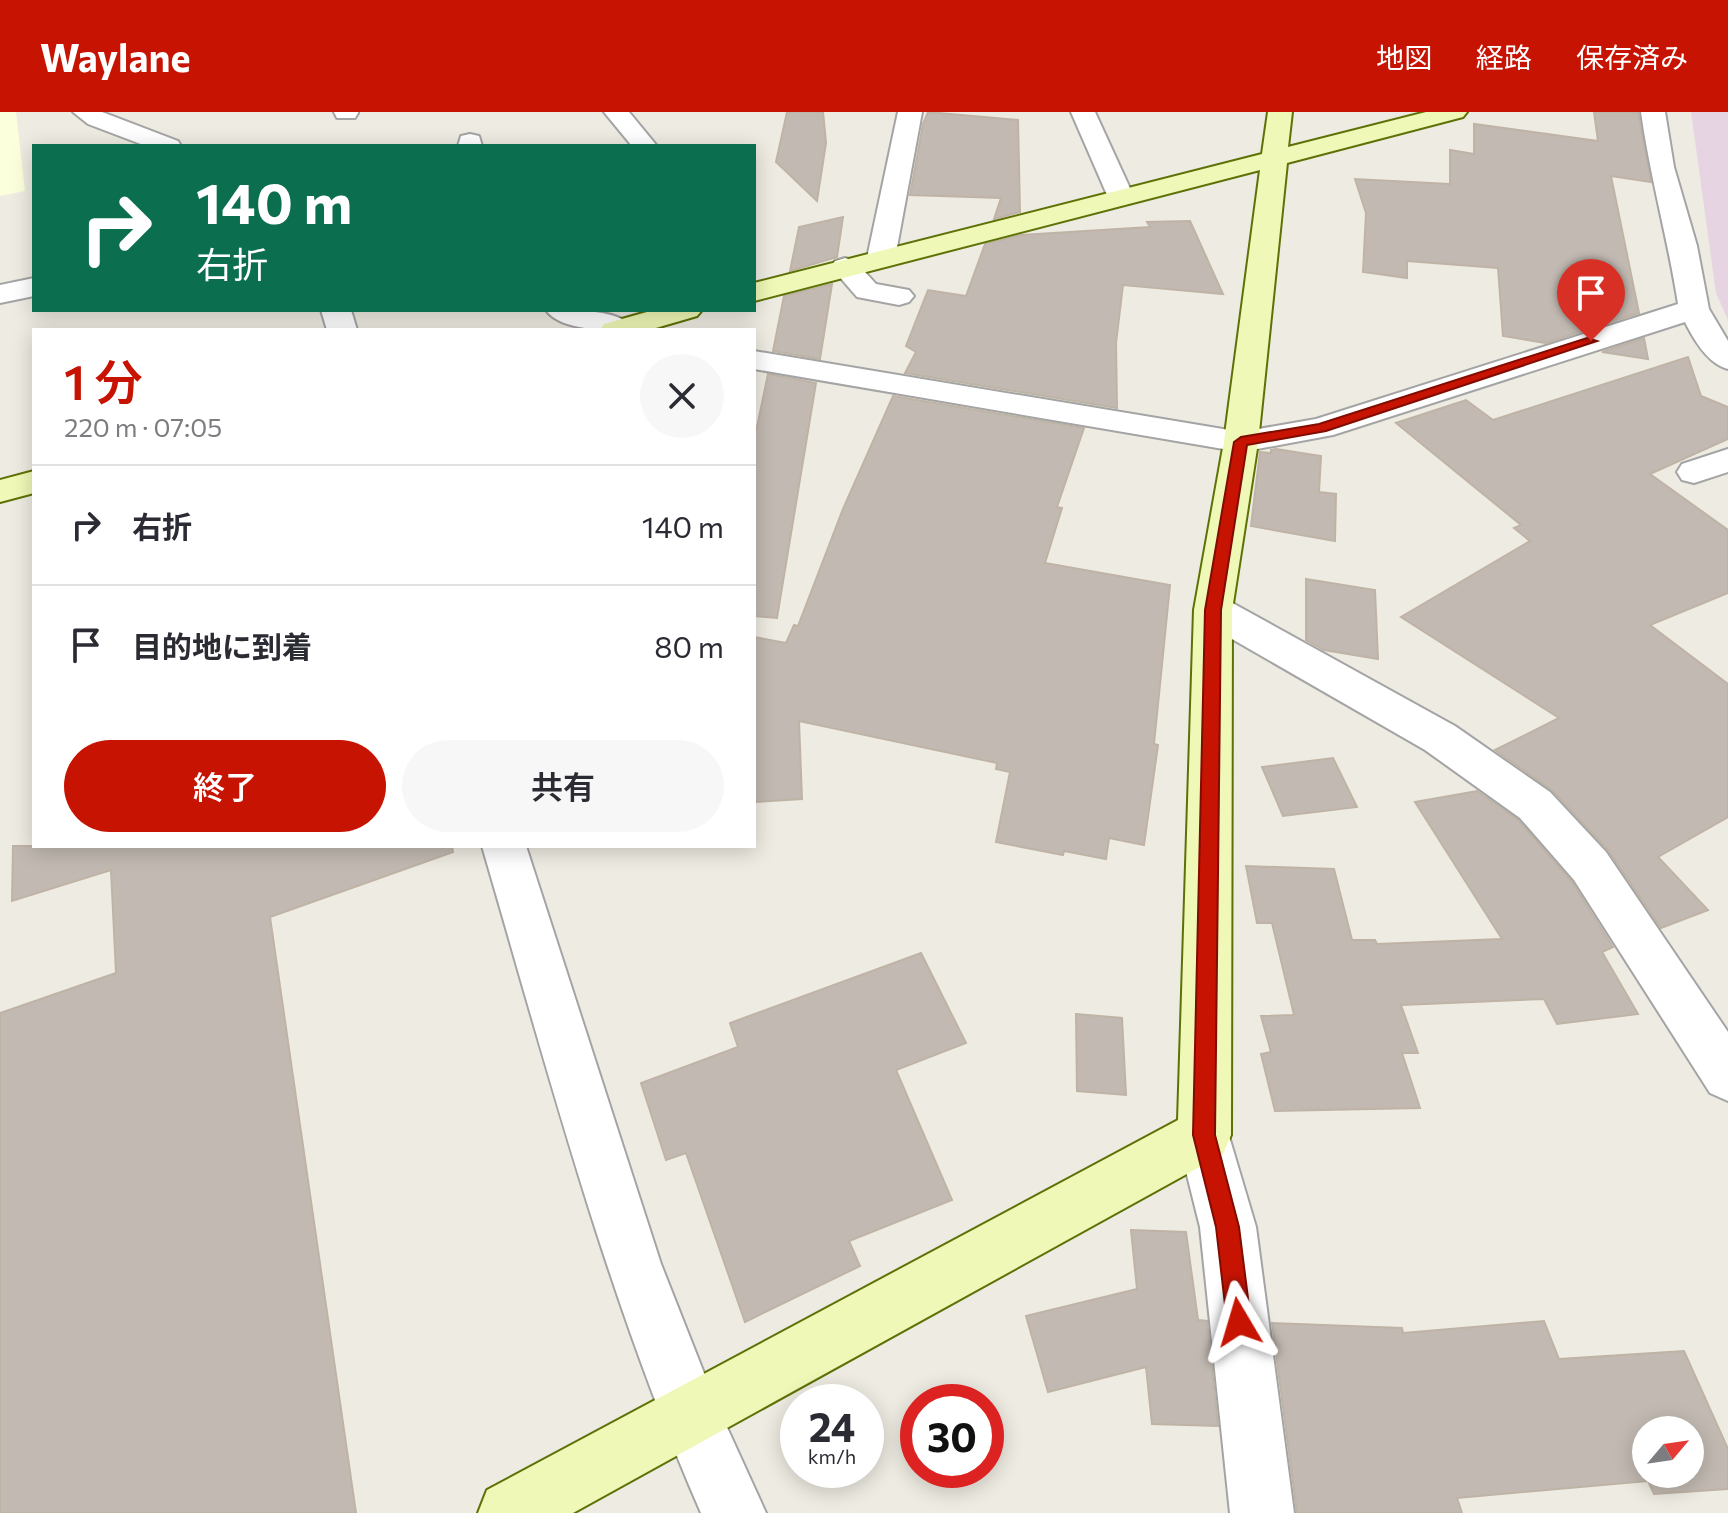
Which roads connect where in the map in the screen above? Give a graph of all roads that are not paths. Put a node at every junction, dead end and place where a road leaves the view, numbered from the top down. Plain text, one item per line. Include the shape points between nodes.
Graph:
1 (85, 112) edge
2 (616, 112) edge
3 (910, 112) edge
4 (1083, 112) edge
5 (1280, 112) edge
6 (1455, 112) edge
7 (1653, 112) edge
8 (164, 144) edge
9 (643, 144) edge
10 (1273, 157) junction
11 (1121, 197) junction
12 (881, 258) junction
13 (845, 267) junction
14 (32, 287) edge
15 (756, 291) edge
16 (0, 294) edge
17 (899, 296) dead end
18 (1694, 309) junction
19 (567, 312) edge
20 (673, 312) edge
21 (652, 315) edge
22 (612, 328) edge
23 (623, 328) edge
24 (756, 360) edge
25 (1728, 360) edge
26 (1241, 442) junction
27 (1728, 460) edge
28 (1694, 472) dead end
29 (32, 483) edge
30 (0, 491) edge
31 (1213, 610) junction
32 (505, 848) edge
33 (1728, 1076) edge
34 (1204, 1135) junction
35 (690, 1416) junction
36 (510, 1513) edge
37 (734, 1513) edge
38 (1262, 1513) edge

1 - 8 street
2 - 9 street
3 - 12 street
4 - 11 street
5 - 10 street
6 - 10 street
7 - 18 street
10 - 11 street
10 - 26 street
11 - 12 street
12 - 13 street
13 - 15 street
13 - 17 street via 867,291
14 - 16 street
18 - 25 street
18 - 26 street via 1321,428
19 - 22 street
20 - 21 street
21 - 23 street
24 - 26 street
26 - 31 street
27 - 28 street
29 - 30 street
31 - 33 street via 1440,738 1535,805 1590,866
31 - 34 street
32 - 35 street via 633,1264
34 - 35 street
34 - 38 street via 1228,1227
35 - 36 street
35 - 37 street

